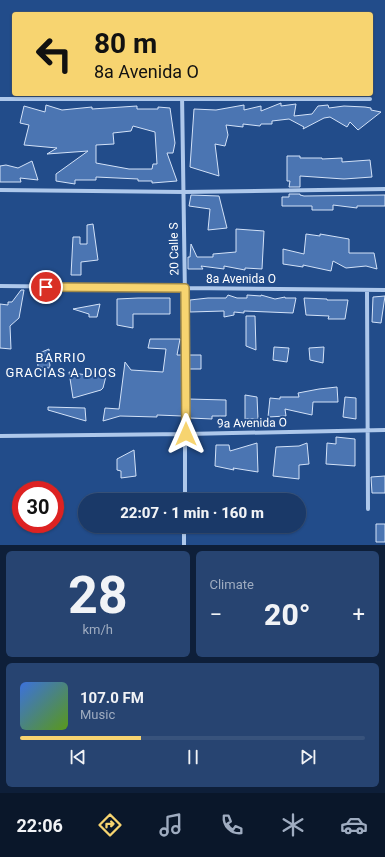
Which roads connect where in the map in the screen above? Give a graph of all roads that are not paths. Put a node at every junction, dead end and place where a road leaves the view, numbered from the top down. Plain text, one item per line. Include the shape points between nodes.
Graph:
1 (182, 96) edge
2 (0, 99) edge
3 (370, 99) dead end
4 (182, 100) junction
5 (385, 189) edge
6 (0, 190) edge
7 (184, 192) junction
8 (0, 286) edge
9 (185, 288) junction
10 (367, 290) junction
11 (385, 290) edge
12 (385, 430) edge
13 (368, 431) junction
14 (186, 434) junction
15 (0, 436) edge
16 (185, 493) edge
17 (368, 509) dead end
18 (184, 533) edge
19 (184, 545) edge

1 - 4 street, 20 Calle S
2 - 4 street
3 - 4 street
4 - 7 street, 20 Calle S
5 - 7 street
6 - 7 street
7 - 9 street, 20 Calle S
8 - 9 street, 8a Avenida O
9 - 10 street, 8a Avenida O
9 - 14 street, 20 Calle S
10 - 11 street, 8a Avenida O
10 - 13 street
12 - 13 street, 9a Avenida O
13 - 14 street, 9a Avenida O
13 - 17 street
14 - 15 street, 9a Avenida O
14 - 16 street, 20 Calle S
18 - 19 street

